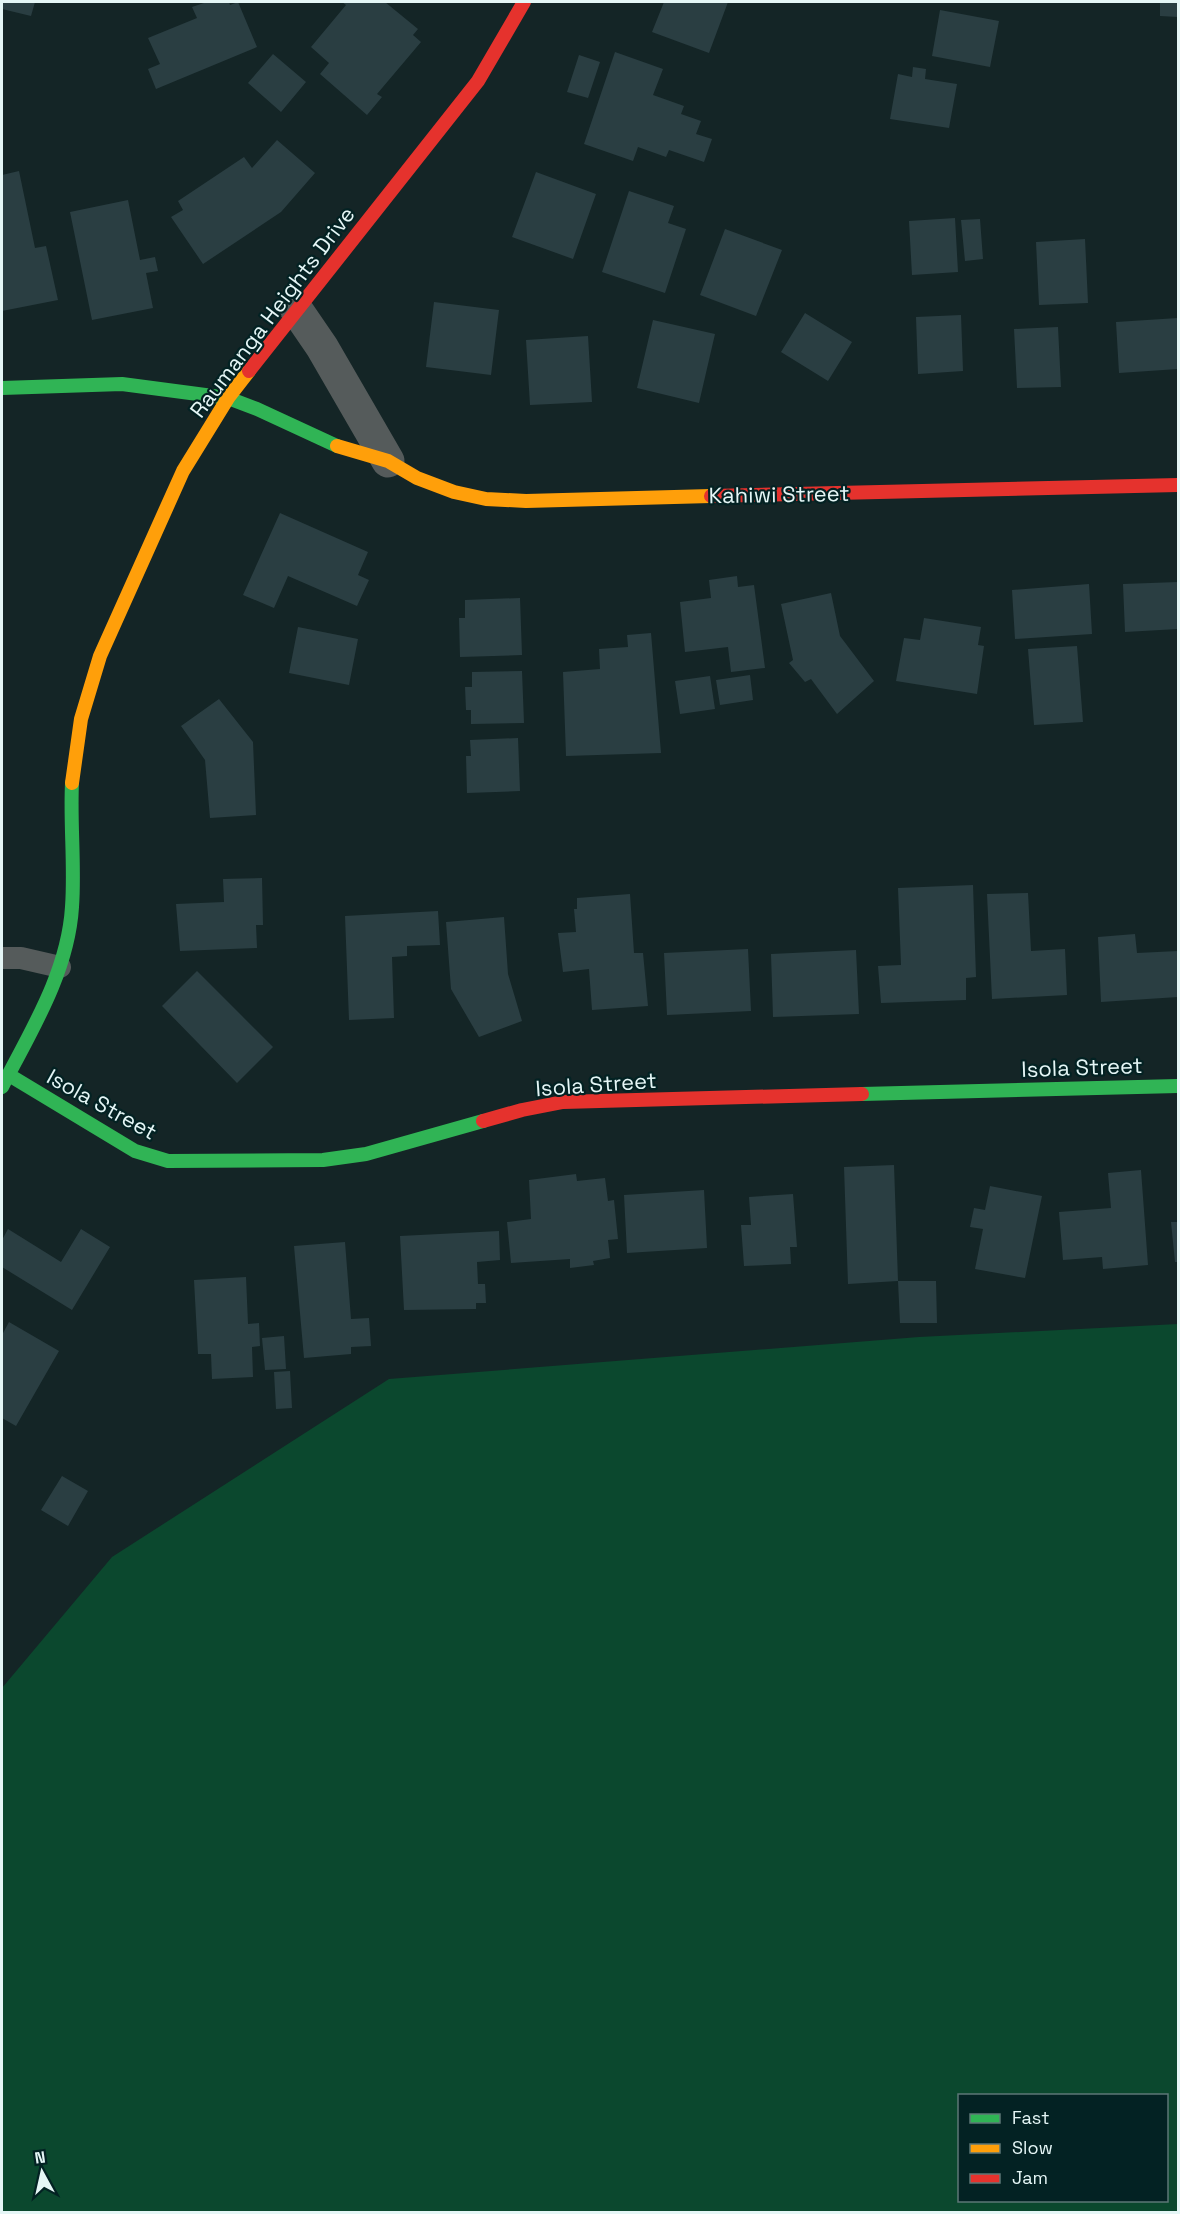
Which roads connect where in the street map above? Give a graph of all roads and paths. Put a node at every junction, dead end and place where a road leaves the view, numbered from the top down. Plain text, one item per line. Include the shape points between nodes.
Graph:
1 (524, 2) edge
2 (296, 309) junction
3 (2, 388) edge
4 (228, 398) junction
5 (388, 461) junction
6 (1179, 485) edge
7 (2, 958) edge
8 (60, 968) junction
9 (5, 1081) edge
10 (1179, 1086) edge

1 - 2 street, Raumanga Heights Drive via 478,81
2 - 4 street, Raumanga Heights Drive
2 - 5 street, Kahiwi Street via 322,346
3 - 4 street, Kahiwi Street via 122,384
4 - 5 street, Kahiwi Street via 329,444
4 - 8 street, Raumanga Heights Drive via 183,471 100,656 81,720 72,785 72,910
5 - 6 street, Kahiwi Street via 417,478 454,492 496,500
7 - 8 lane via 21,958
8 - 9 street, Raumanga Heights Drive
9 - 10 street, Isola Street via 135,1151 168,1161 323,1160 366,1154 563,1102

